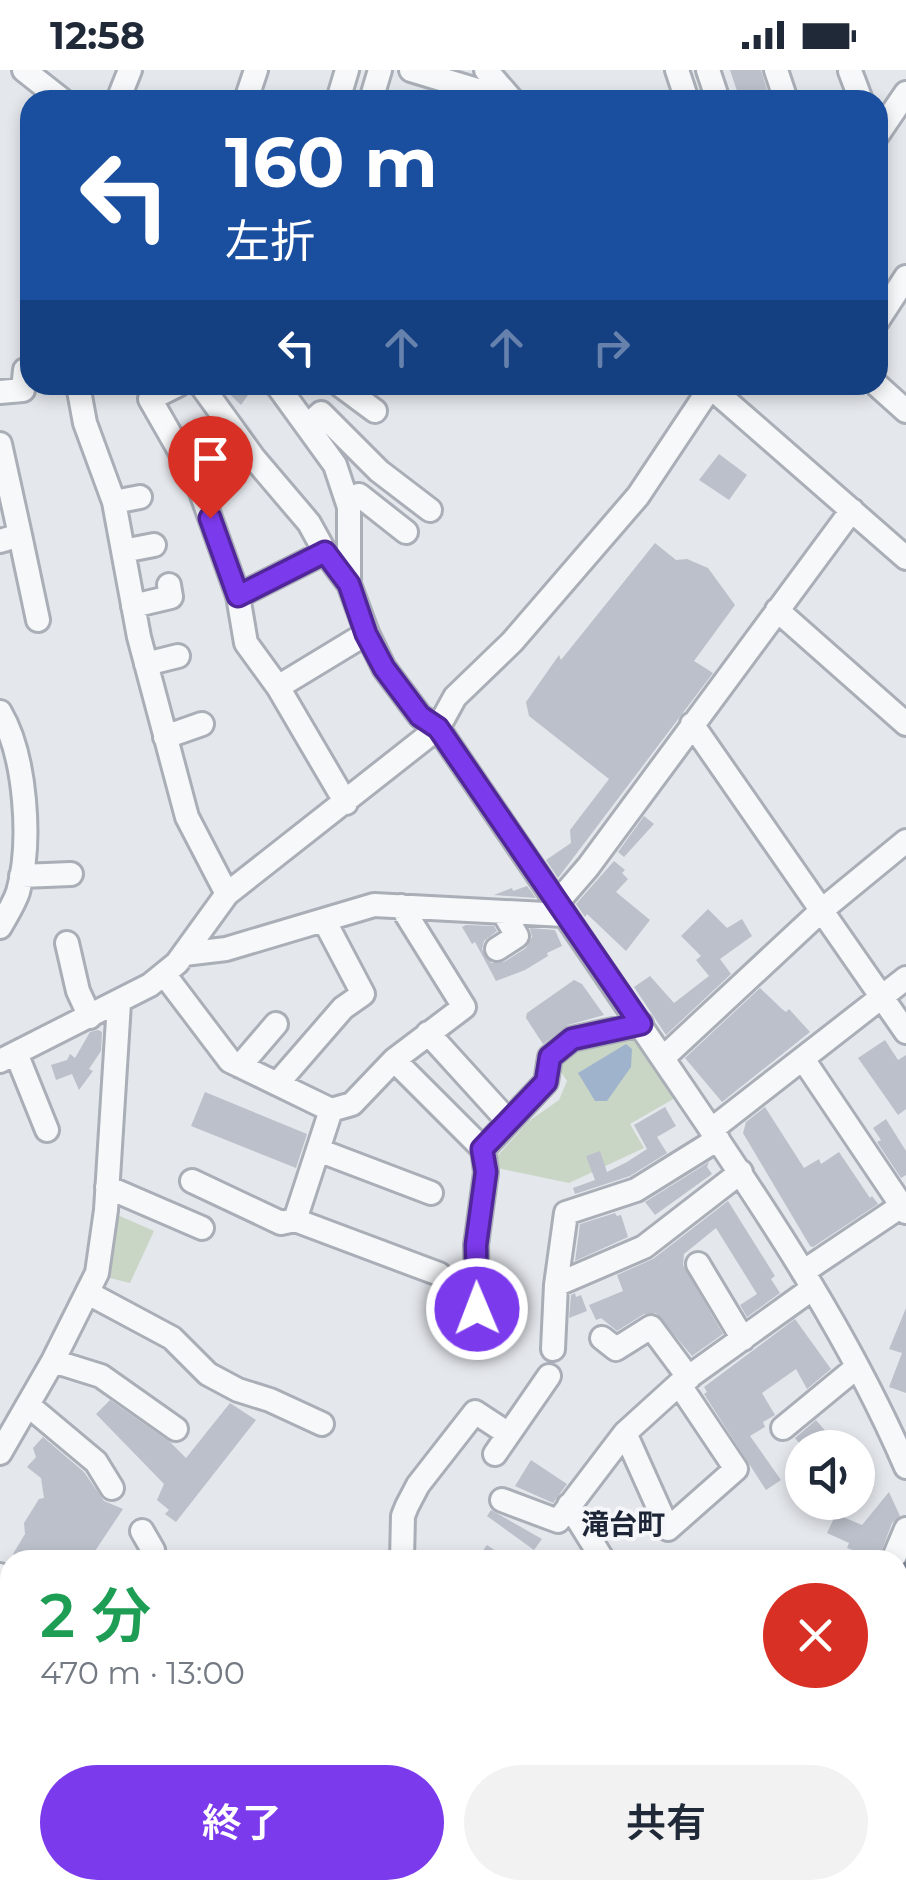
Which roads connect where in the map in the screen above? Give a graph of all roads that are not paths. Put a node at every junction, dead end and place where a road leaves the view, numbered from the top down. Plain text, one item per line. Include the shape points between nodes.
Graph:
1 (24, 70) edge
2 (411, 70) edge
3 (486, 70) edge
4 (902, 70) edge
5 (906, 78) edge
6 (49, 90) edge
7 (478, 90) edge
8 (503, 90) edge
9 (906, 93) edge
10 (888, 118) edge
11 (906, 277) edge
12 (888, 305) edge
13 (80, 395) edge
14 (158, 395) edge
15 (208, 395) edge
16 (286, 395) edge
17 (353, 395) edge
18 (704, 395) edge
19 (720, 395) edge
20 (374, 411) dead end
21 (308, 425) junction
22 (1, 450) edge
23 (254, 457) junction
24 (379, 471) junction
25 (197, 481) junction
26 (140, 496) dead end
27 (354, 501) junction
28 (114, 502) junction
29 (430, 510) dead end
30 (852, 510) junction
31 (406, 532) dead end
32 (10, 538) edge
33 (154, 544) dead end
34 (123, 552) junction
35 (325, 552) junction
36 (906, 558) edge
37 (349, 584) junction
38 (169, 585) dead end
39 (238, 596) junction
40 (133, 606) junction
41 (777, 610) junction
42 (38, 620) dead end
43 (366, 634) junction
44 (178, 656) dead end
45 (146, 664) junction
46 (278, 686) junction
47 (0, 712) edge
48 (202, 724) dead end
49 (692, 724) junction
50 (906, 724) edge
51 (438, 728) junction
52 (166, 737) junction
53 (8, 761) edge
54 (346, 804) junction
55 (906, 842) edge
56 (71, 874) dead end
57 (20, 876) junction
58 (227, 894) junction
59 (401, 906) junction
60 (560, 910) junction
61 (822, 910) junction
62 (502, 912) junction
63 (324, 920) junction
64 (0, 927) edge
65 (67, 943) dead end
66 (497, 949) dead end
67 (184, 954) junction
68 (164, 974) junction
69 (906, 978) edge
70 (883, 997) junction
71 (119, 1003) junction
72 (90, 1017) junction
73 (276, 1024) dead end
74 (641, 1024) junction
75 (906, 1032) edge
76 (428, 1033) junction
77 (8, 1057) edge
78 (663, 1058) junction
79 (803, 1059) junction
80 (394, 1060) junction
81 (240, 1066) junction
82 (277, 1084) junction
83 (331, 1110) junction
84 (508, 1121) junction
85 (47, 1130) dead end
86 (714, 1134) junction
87 (482, 1149) junction
88 (318, 1150) junction
89 (741, 1172) junction
90 (192, 1181) dead end
91 (107, 1187) junction
92 (431, 1193) dead end
93 (903, 1210) edge
94 (295, 1220) junction
95 (202, 1228) dead end
96 (698, 1264) dead end
97 (439, 1274) dead end
98 (808, 1280) junction
99 (556, 1284) junction
100 (88, 1293) junction
101 (602, 1338) dead end
102 (743, 1338) junction
103 (478, 1340) dead end
104 (553, 1350) dead end
105 (58, 1352) junction
106 (857, 1367) junction
107 (114, 1370) dead end
108 (549, 1376) dead end
109 (684, 1381) junction
110 (28, 1406) junction
111 (322, 1424) dead end
112 (783, 1428) dead end
113 (176, 1429) dead end
114 (507, 1433) junction
115 (625, 1434) junction
116 (0, 1453) edge
117 (495, 1454) dead end
118 (906, 1467) edge
119 (112, 1488) dead end
120 (502, 1500) dead end
121 (569, 1506) junction
122 (142, 1531) dead end
123 (153, 1550) edge
124 (402, 1550) edge
125 (597, 1550) edge

1 - 6 street
2 - 7 street
3 - 8 street
4 - 5 street
9 - 10 street
11 - 12 street
13 - 28 street
14 - 25 street via 150,399
15 - 23 street
16 - 21 street
17 - 20 street
18 - 51 street via 638,496 512,642 455,697
19 - 30 street
21 - 24 street via 321,413
21 - 27 street
22 - 32 street
23 - 25 street
23 - 35 street
24 - 27 street
24 - 29 street
25 - 39 street
26 - 28 street
27 - 31 street
27 - 37 street
28 - 34 street
30 - 36 street
30 - 41 street
32 - 42 street
33 - 34 street
34 - 40 street
35 - 37 street
35 - 39 street
37 - 43 street
38 - 40 street via 171,597
39 - 46 street via 246,643
40 - 45 street
41 - 49 street
41 - 50 street
43 - 46 street
43 - 51 street via 420,716
44 - 45 street
45 - 52 street
46 - 54 street
47 - 53 street
48 - 52 street
49 - 60 street
49 - 61 street
51 - 54 street
51 - 60 street
52 - 58 street via 186,817
53 - 57 street via 24,815
54 - 58 street
55 - 61 street
56 - 57 street
57 - 64 street
58 - 67 street
59 - 62 street
59 - 63 street via 374,905
59 - 76 street via 464,1006
60 - 62 street
60 - 74 street
61 - 70 street
61 - 78 street
62 - 66 street via 517,936
63 - 67 street via 226,949
63 - 82 street via 363,994
65 - 72 street
67 - 68 street
68 - 71 street
68 - 81 street
69 - 70 street
70 - 75 street
70 - 79 street
71 - 72 street
71 - 91 street
72 - 77 street
73 - 81 street
74 - 78 street
74 - 84 street via 572,1039 550,1057 546,1082
76 - 80 street
76 - 84 street
77 - 85 street
78 - 86 street
79 - 86 street
79 - 93 street
80 - 83 street via 352,1104
80 - 87 street
81 - 82 street
82 - 83 street
83 - 88 street
84 - 87 street
86 - 89 street
86 - 99 street via 636,1190 566,1213
87 - 103 street
88 - 92 street
88 - 94 street
89 - 98 street
89 - 99 street via 644,1247
90 - 94 street via 281,1223
91 - 95 street
91 - 100 street via 101,1259
93 - 98 street
94 - 97 street
96 - 102 street
98 - 102 street
98 - 106 street
99 - 104 street
100 - 105 street
100 - 111 street via 172,1338 208,1374
101 - 109 street via 616,1349 651,1327
102 - 109 street
105 - 107 street
105 - 110 street
105 - 113 street
106 - 112 street
106 - 118 street
108 - 114 street
109 - 115 street
109 - 115 street via 736,1469 668,1529
110 - 116 street
110 - 119 street via 96,1462
114 - 117 street
114 - 124 street via 475,1412 407,1506
115 - 121 street
120 - 121 street via 558,1521
121 - 125 street
122 - 123 street

